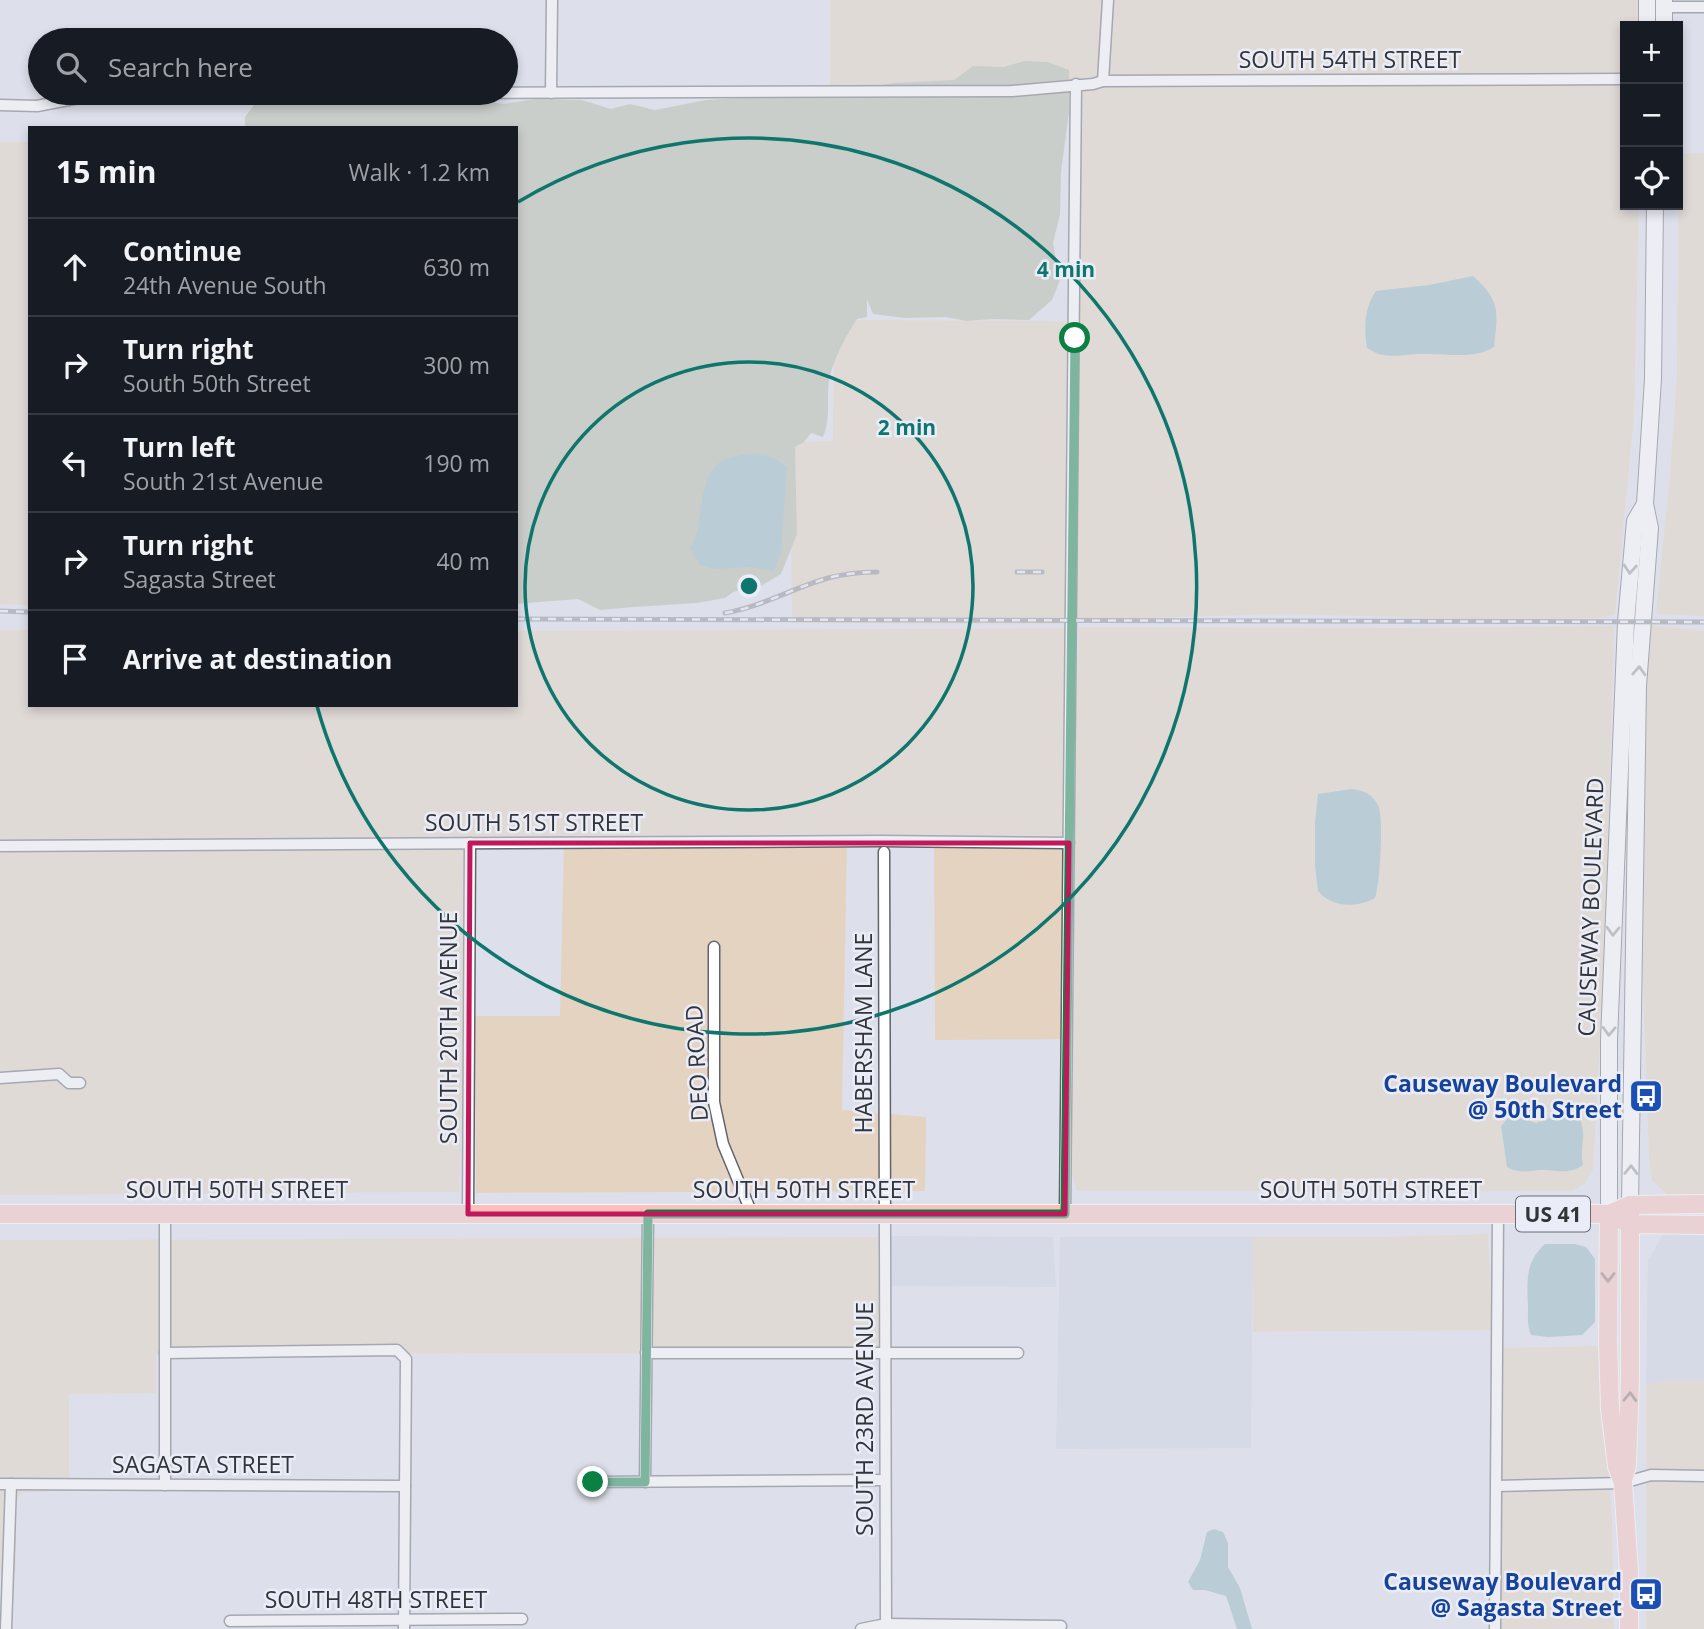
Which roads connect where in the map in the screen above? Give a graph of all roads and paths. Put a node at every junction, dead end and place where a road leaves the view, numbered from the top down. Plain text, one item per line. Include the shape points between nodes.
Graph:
1 (552, 0) edge
2 (1108, 0) edge
3 (1647, 0) edge
4 (1662, 2) edge
5 (1704, 7) edge
6 (1647, 21) edge
7 (1664, 21) edge
8 (1620, 79) edge
9 (1103, 81) junction
10 (1076, 84) junction
11 (518, 93) edge
12 (551, 93) junction
13 (0, 105) edge
14 (42, 105) edge
15 (1655, 210) edge
16 (1645, 504) junction
17 (1619, 776) junction
18 (470, 843) junction
19 (1069, 843) junction
20 (0, 846) edge
21 (884, 852) dead end
22 (1634, 900) junction
23 (714, 947) dead end
24 (0, 1079) edge
25 (80, 1083) dead end
26 (1704, 1204) edge
27 (1630, 1205) junction
28 (0, 1214) edge
29 (165, 1214) junction
30 (468, 1214) junction
31 (648, 1214) junction
32 (752, 1214) junction
33 (885, 1214) junction
34 (1065, 1214) junction
35 (1498, 1214) junction
36 (1609, 1214) junction
37 (1630, 1224) junction
38 (1704, 1225) edge
39 (165, 1353) junction
40 (646, 1353) junction
41 (885, 1353) junction
42 (1018, 1353) dead end
43 (1704, 1476) edge
44 (885, 1480) junction
45 (593, 1482) dead end
46 (645, 1482) junction
47 (1623, 1483) junction
48 (6, 1484) edge
49 (165, 1485) junction
50 (405, 1486) junction
51 (1497, 1486) junction
52 (522, 1619) dead end
53 (230, 1621) dead end
54 (404, 1624) edge
55 (886, 1624) junction
56 (1061, 1626) dead end
57 (6, 1629) edge
58 (861, 1629) edge
59 (1496, 1629) edge
60 (1629, 1629) edge

1 - 12 street
2 - 9 street
3 - 6 main road
4 - 5 street
4 - 7 main road
8 - 9 street, SOUTH 54TH STREET
9 - 10 street, SOUTH 54TH STREET
10 - 12 street, SOUTH 54TH STREET via 1012,90
10 - 19 street
11 - 12 street, SOUTH 54TH STREET
13 - 14 street, SOUTH 54TH STREET
15 - 16 main road, CAUSEWAY BOULEVARD via 1653,379
16 -> 17 main road, CAUSEWAY BOULEVARD via 1633,534
22 -> 16 main road, CAUSEWAY BOULEVARD via 1638,686 1650,528
17 - 22 main road via 1626,799 1622,881 1625,895
17 -> 36 main road, CAUSEWAY BOULEVARD via 1609,1040
18 - 19 street, SOUTH 51ST STREET
18 - 20 street, SOUTH 51ST STREET
18 - 30 street, SOUTH 20TH AVENUE
19 - 34 street
21 - 33 street, HABERSHAM LANE
27 -> 22 main road, CAUSEWAY BOULEVARD
23 - 32 street, DEO ROAD via 715,1102 723,1144
24 - 25 street via 59,1074 69,1083
26 - 27 main road, SOUTH 50TH STREET / US 41
27 - 36 main road, SOUTH 50TH STREET / US 41
27 - 37 main road, CAUSEWAY BOULEVARD
28 - 29 main road, SOUTH 50TH STREET / US 41
29 - 30 main road, SOUTH 50TH STREET / US 41
29 - 39 street
30 - 31 main road, SOUTH 50TH STREET / US 41
31 - 32 main road, SOUTH 50TH STREET / US 41
31 - 40 street
32 - 33 main road, SOUTH 50TH STREET / US 41
33 - 34 main road, SOUTH 50TH STREET / US 41
33 - 41 street, SOUTH 23RD AVENUE
34 - 35 main road, SOUTH 50TH STREET / US 41
35 - 36 main road, SOUTH 50TH STREET / US 41
35 - 51 street
36 - 37 main road, SOUTH 50TH STREET / US 41
36 -> 47 main road, CAUSEWAY BOULEVARD via 1610,1409
37 - 38 main road, SOUTH 50TH STREET / US 41
47 -> 37 main road, CAUSEWAY BOULEVARD via 1630,1391
39 - 49 street
39 - 50 street via 397,1350 406,1359
40 - 41 street
40 - 46 street
41 - 42 street
41 - 44 street, SOUTH 23RD AVENUE
43 - 47 street via 1651,1475
44 - 46 street
44 - 55 street, SOUTH 23RD AVENUE
45 - 46 street
47 - 51 street
47 - 60 main road, CAUSEWAY BOULEVARD
48 - 49 street, SAGASTA STREET
48 - 57 street
49 - 50 street, SAGASTA STREET
50 - 54 street
51 - 59 street
52 - 54 street, SOUTH 48TH STREET
53 - 54 street, SOUTH 48TH STREET
55 - 56 street
55 - 58 street

